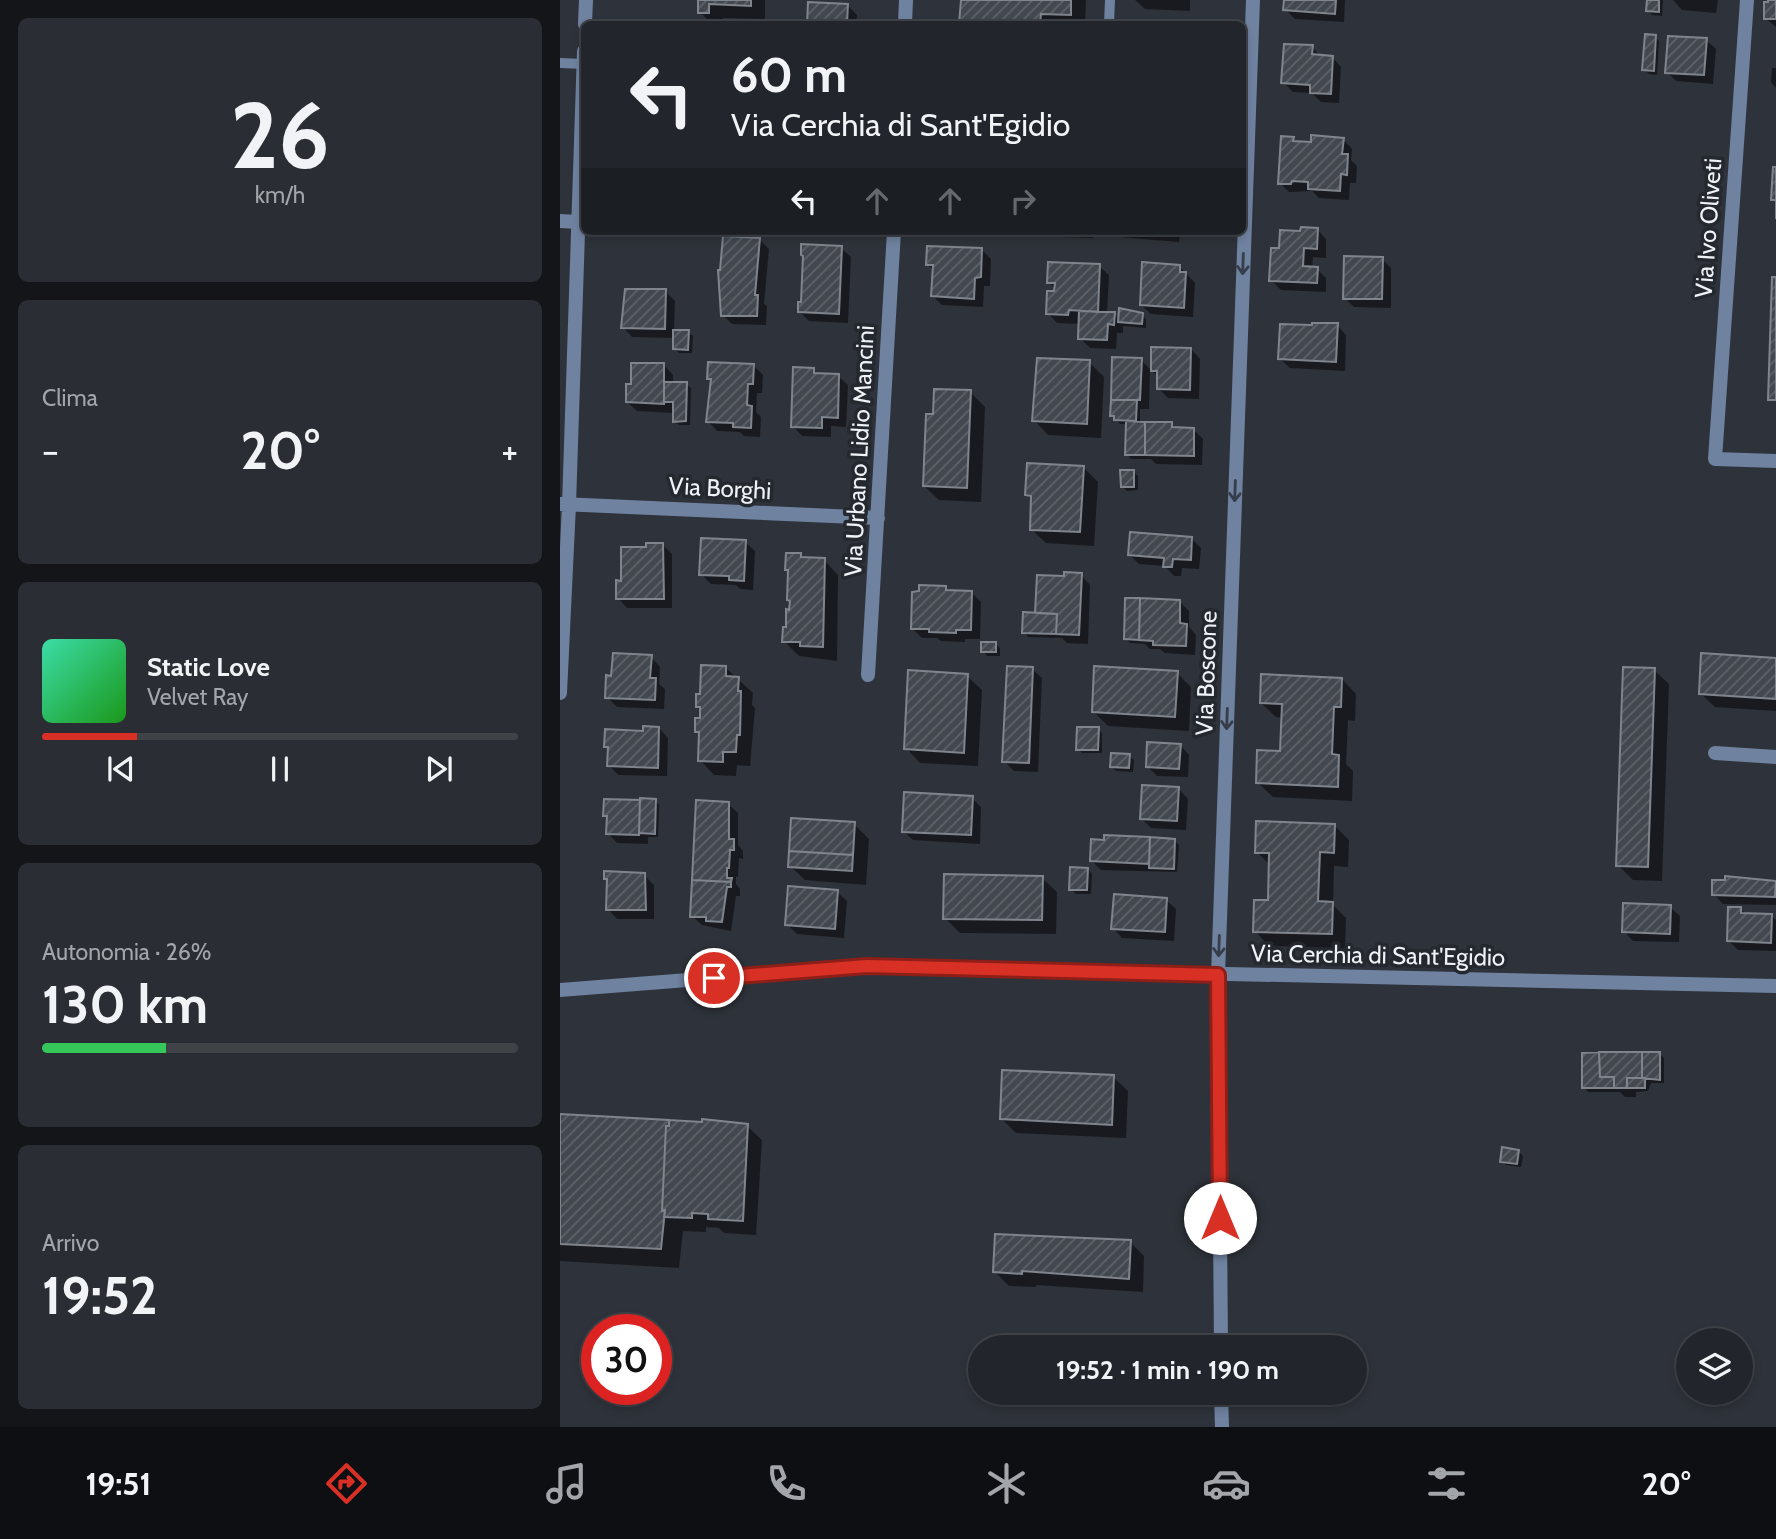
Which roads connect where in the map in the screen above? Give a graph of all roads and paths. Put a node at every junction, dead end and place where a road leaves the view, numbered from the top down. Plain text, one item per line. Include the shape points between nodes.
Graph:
1 (586, 0) edge
2 (906, 0) edge
3 (1110, 0) edge
4 (1253, 0) edge
5 (1747, 0) edge
6 (585, 21) edge
7 (905, 21) edge
8 (1109, 21) edge
9 (560, 64) edge
10 (581, 64) edge
11 (581, 143) edge
12 (1246, 195) edge
13 (560, 221) edge
14 (578, 222) junction
15 (894, 235) edge
16 (1245, 235) edge
17 (1776, 461) edge
18 (565, 504) edge
19 (878, 518) junction
20 (868, 675) dead end
21 (560, 693) edge
22 (1715, 754) dead end
23 (1776, 757) edge
24 (1218, 975) junction
25 (1776, 986) edge
26 (560, 990) edge
27 (1221, 1335) edge
28 (1222, 1405) edge
29 (1222, 1427) edge

1 - 6 street
2 - 7 street
3 - 8 lane
4 -> 12 street, Via Boscone
5 - 17 street, Via Ivo Oliveti via 1715,459
9 - 10 lane
11 - 14 street
13 - 14 street
14 - 18 street
15 - 19 street, Via Urbano Lidio Mancini
16 -> 24 street, Via Boscone
18 - 19 street, Via Borghi
18 - 21 street
19 - 20 street, Via Urbano Lidio Mancini
22 - 23 street
24 - 25 street, Via Cerchia di Sant'Egidio
24 - 26 street, Via Cerchia di Sant'Egidio via 867,966
24 - 27 street, Via Boscone
28 - 29 street

